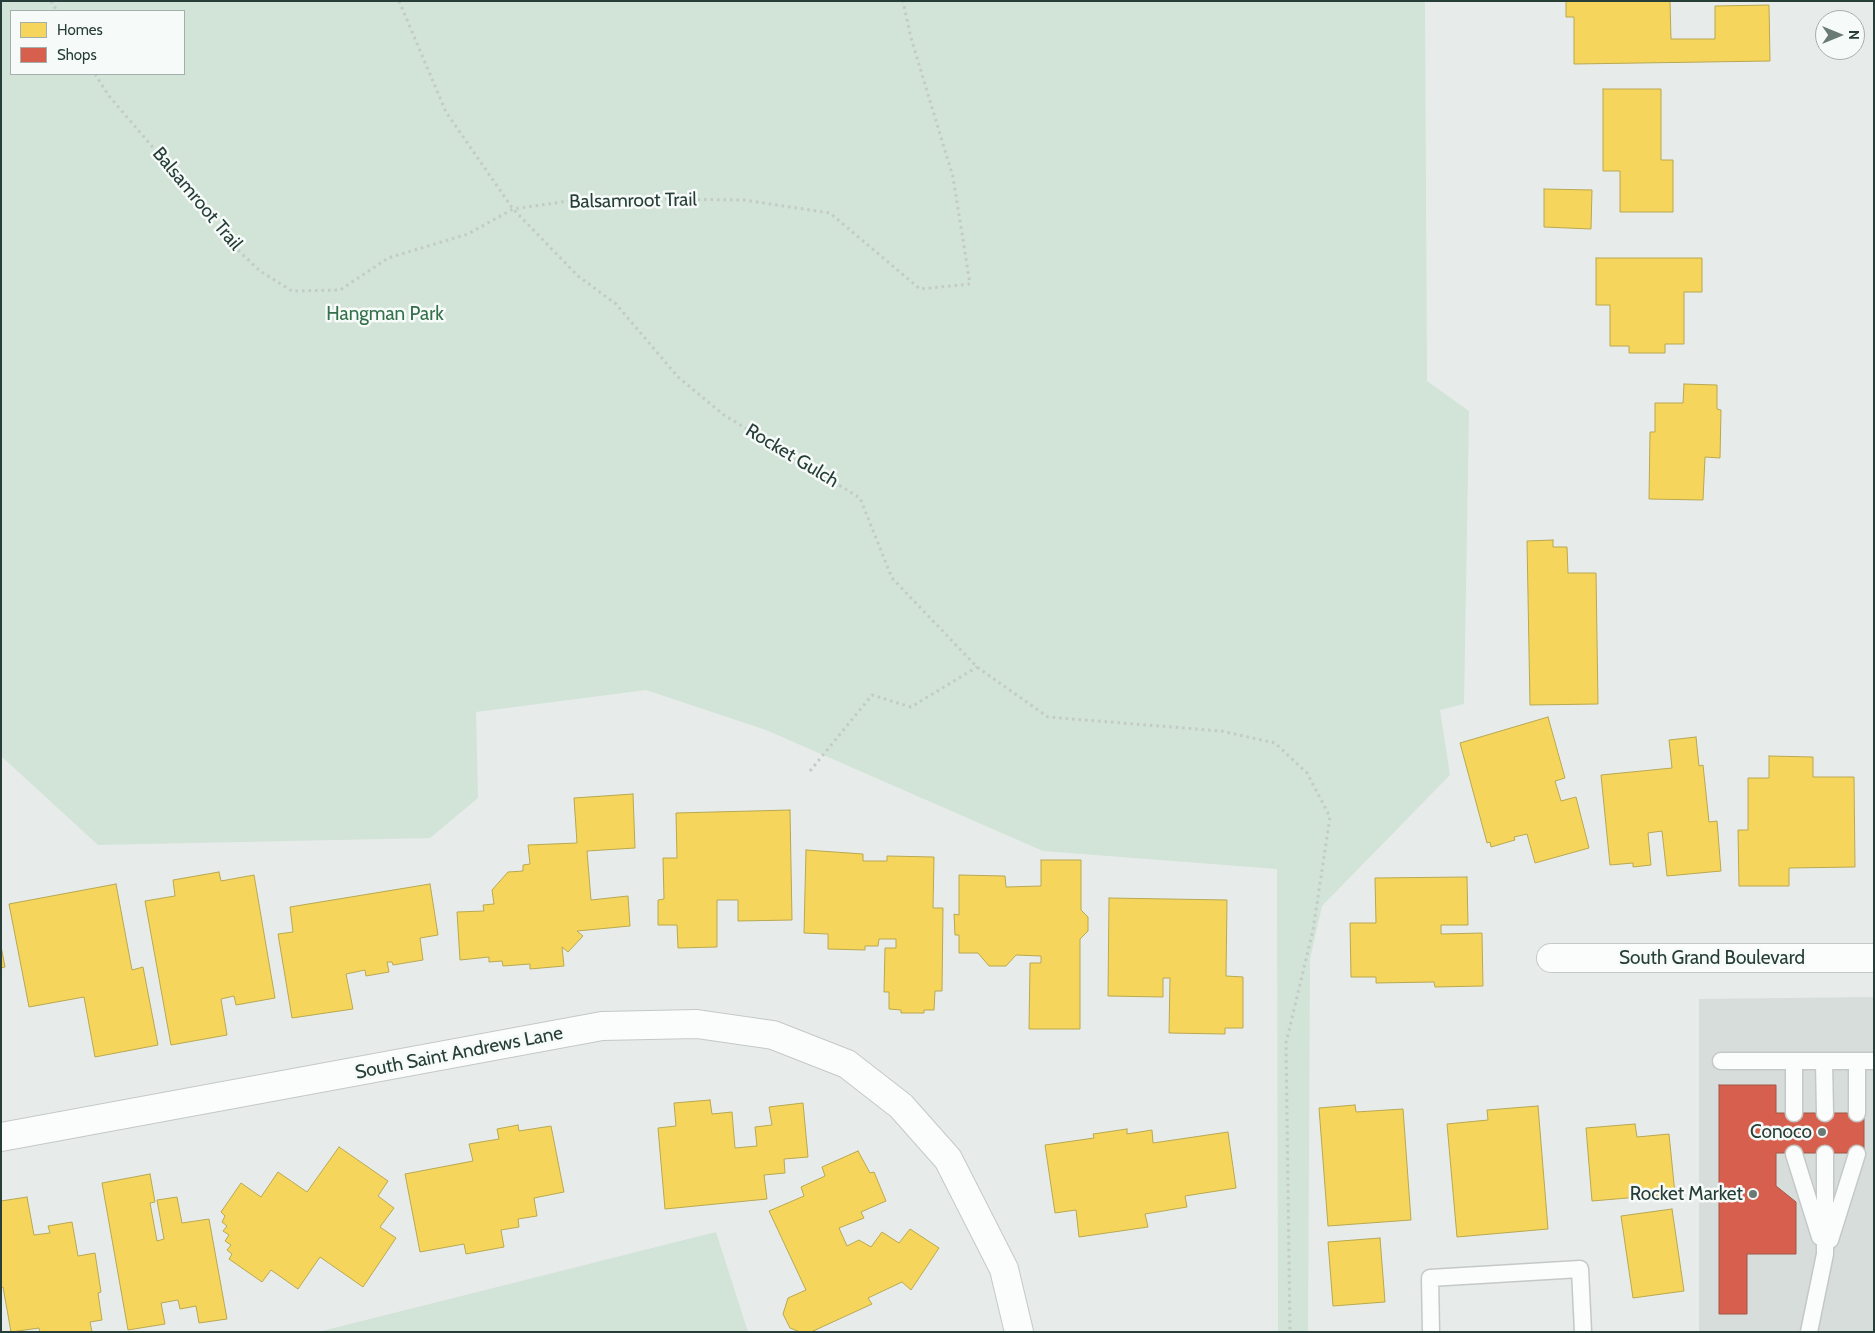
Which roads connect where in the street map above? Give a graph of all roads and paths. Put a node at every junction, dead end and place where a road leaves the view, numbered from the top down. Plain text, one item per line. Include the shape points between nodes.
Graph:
1 (399, 1) edge
2 (902, 1) edge
3 (96, 75) edge
4 (513, 209) junction
5 (977, 667) junction
6 (810, 771) dead end
7 (1550, 958) dead end
8 (1874, 958) edge
9 (1721, 1061) dead end
10 (1794, 1062) junction
11 (1824, 1062) junction
12 (1857, 1062) junction
13 (1874, 1062) edge
14 (1794, 1113) dead end
15 (1825, 1113) dead end
16 (1857, 1113) dead end
17 (1, 1137) edge
18 (1794, 1154) dead end
19 (1825, 1154) dead end
20 (1857, 1154) dead end
21 (1825, 1254) junction
22 (1019, 1332) edge
23 (1290, 1332) edge
24 (1431, 1332) edge
25 (1583, 1332) edge
26 (1809, 1332) edge

1 - 4 path, Rocket Gulch via 446,112
2 - 4 path, Balsamroot Trail via 910,38 953,177 970,284 920,289 830,214 744,200 590,198
3 - 4 path, Balsamroot Trail via 216,228 260,271 292,291 340,290 388,258 468,234
4 - 5 path, Rocket Gulch via 578,276 616,304 678,376 724,415 860,498 892,578
5 - 6 path via 910,707 872,695
5 - 23 path, Rocket Gulch via 1048,717 1221,731 1275,743 1307,773 1330,817 1313,930 1286,1043
7 - 8 street, South Grand Boulevard
9 - 10 lane
10 - 11 lane
10 - 14 lane
11 - 12 lane
11 - 15 lane
12 - 13 lane
12 - 16 lane
17 - 22 street, South Saint Andrews Lane via 602,1026 697,1024 773,1035 847,1064 901,1106 948,1159 1004,1269
18 - 21 lane
19 - 21 lane
20 - 21 lane
21 - 26 lane
24 - 25 lane via 1430,1278 1580,1269

